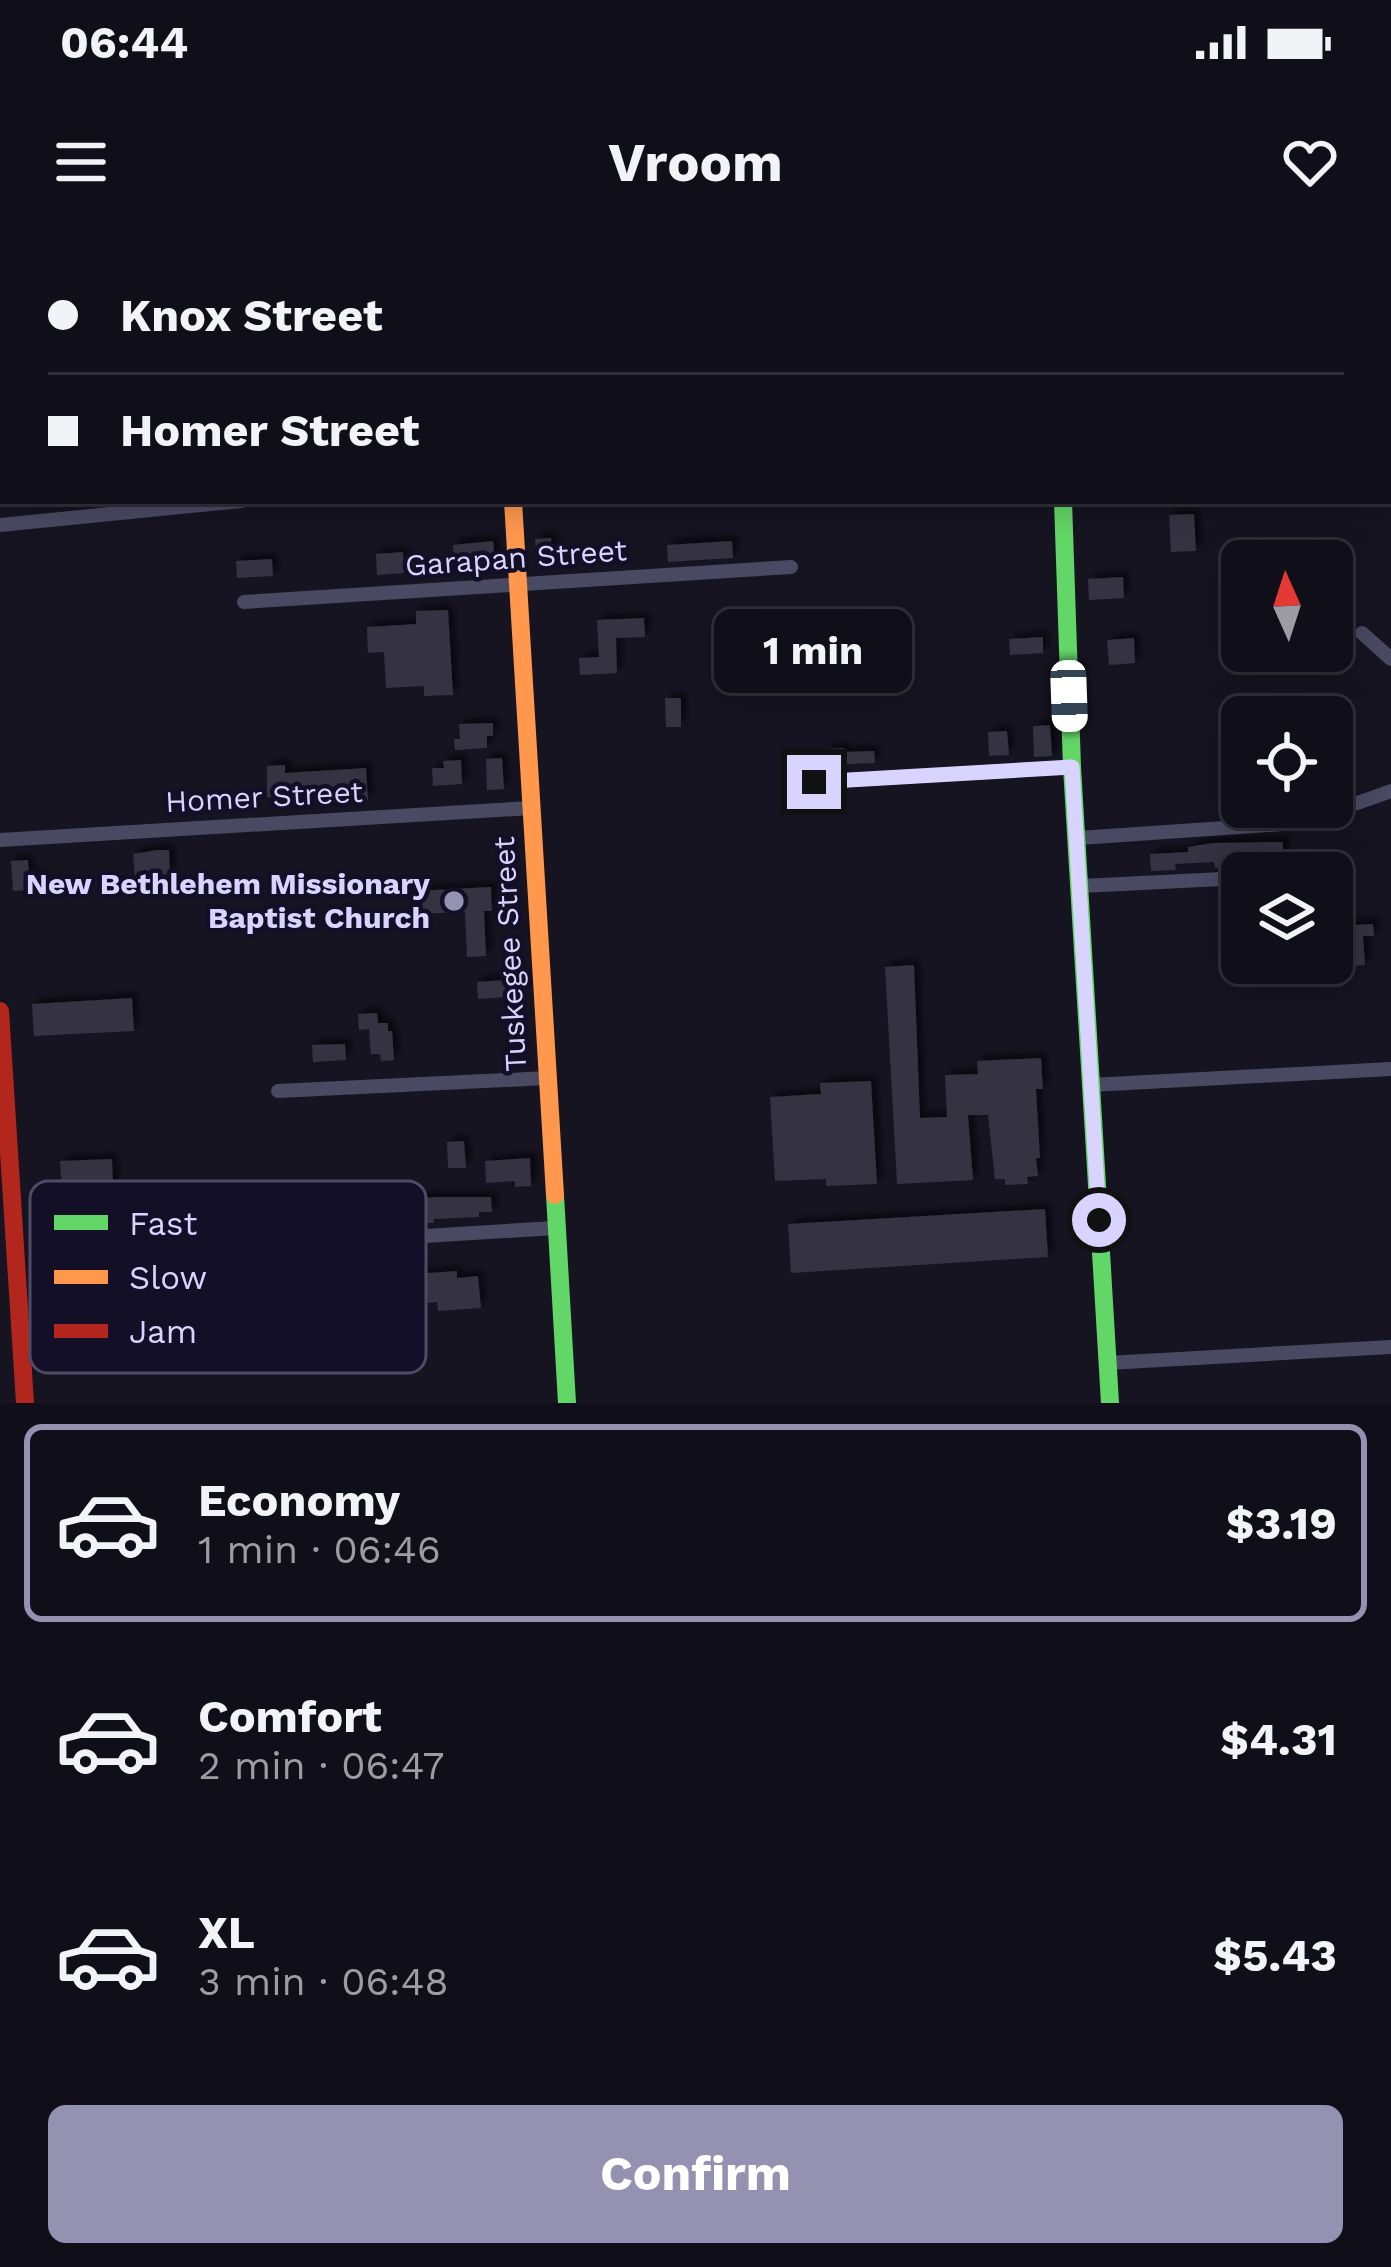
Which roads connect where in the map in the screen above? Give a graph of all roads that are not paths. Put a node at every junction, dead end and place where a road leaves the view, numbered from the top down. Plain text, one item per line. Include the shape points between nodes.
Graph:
1 (211, 504) edge
2 (513, 504) edge
3 (1063, 504) edge
4 (0, 525) edge
5 (791, 567) dead end
6 (518, 585) junction
7 (244, 602) dead end
8 (1362, 633) dead end
9 (1391, 659) edge
10 (1072, 767) junction
11 (814, 782) dead end
12 (1391, 791) edge
13 (531, 808) junction
14 (1078, 838) junction
15 (0, 840) edge
16 (1221, 879) edge
17 (1081, 886) junction
18 (0, 1011) edge
19 (1391, 1069) edge
20 (547, 1078) junction
21 (1091, 1085) junction
22 (278, 1091) dead end
23 (555, 1228) junction
24 (8, 1229) edge
25 (426, 1234) edge
26 (1391, 1347) edge
27 (1108, 1363) junction
28 (25, 1403) edge
29 (566, 1403) edge
30 (1110, 1403) edge

1 - 4 street
2 - 6 street, Tuskegee Street
3 - 10 street
5 - 6 street, Garapan Street
6 - 7 street, Garapan Street
6 - 13 street, Tuskegee Street
8 - 9 street
10 - 11 street
10 - 14 street
12 - 14 street via 1283,824
13 - 15 street, Homer Street
13 - 20 street, Tuskegee Street
14 - 17 street
16 - 17 street
17 - 21 street
18 - 24 street
19 - 21 street
20 - 22 street
20 - 23 street, Tuskegee Street
21 - 27 street
23 - 25 street
23 - 29 street, Tuskegee Street
24 - 28 street
26 - 27 street
27 - 30 street

